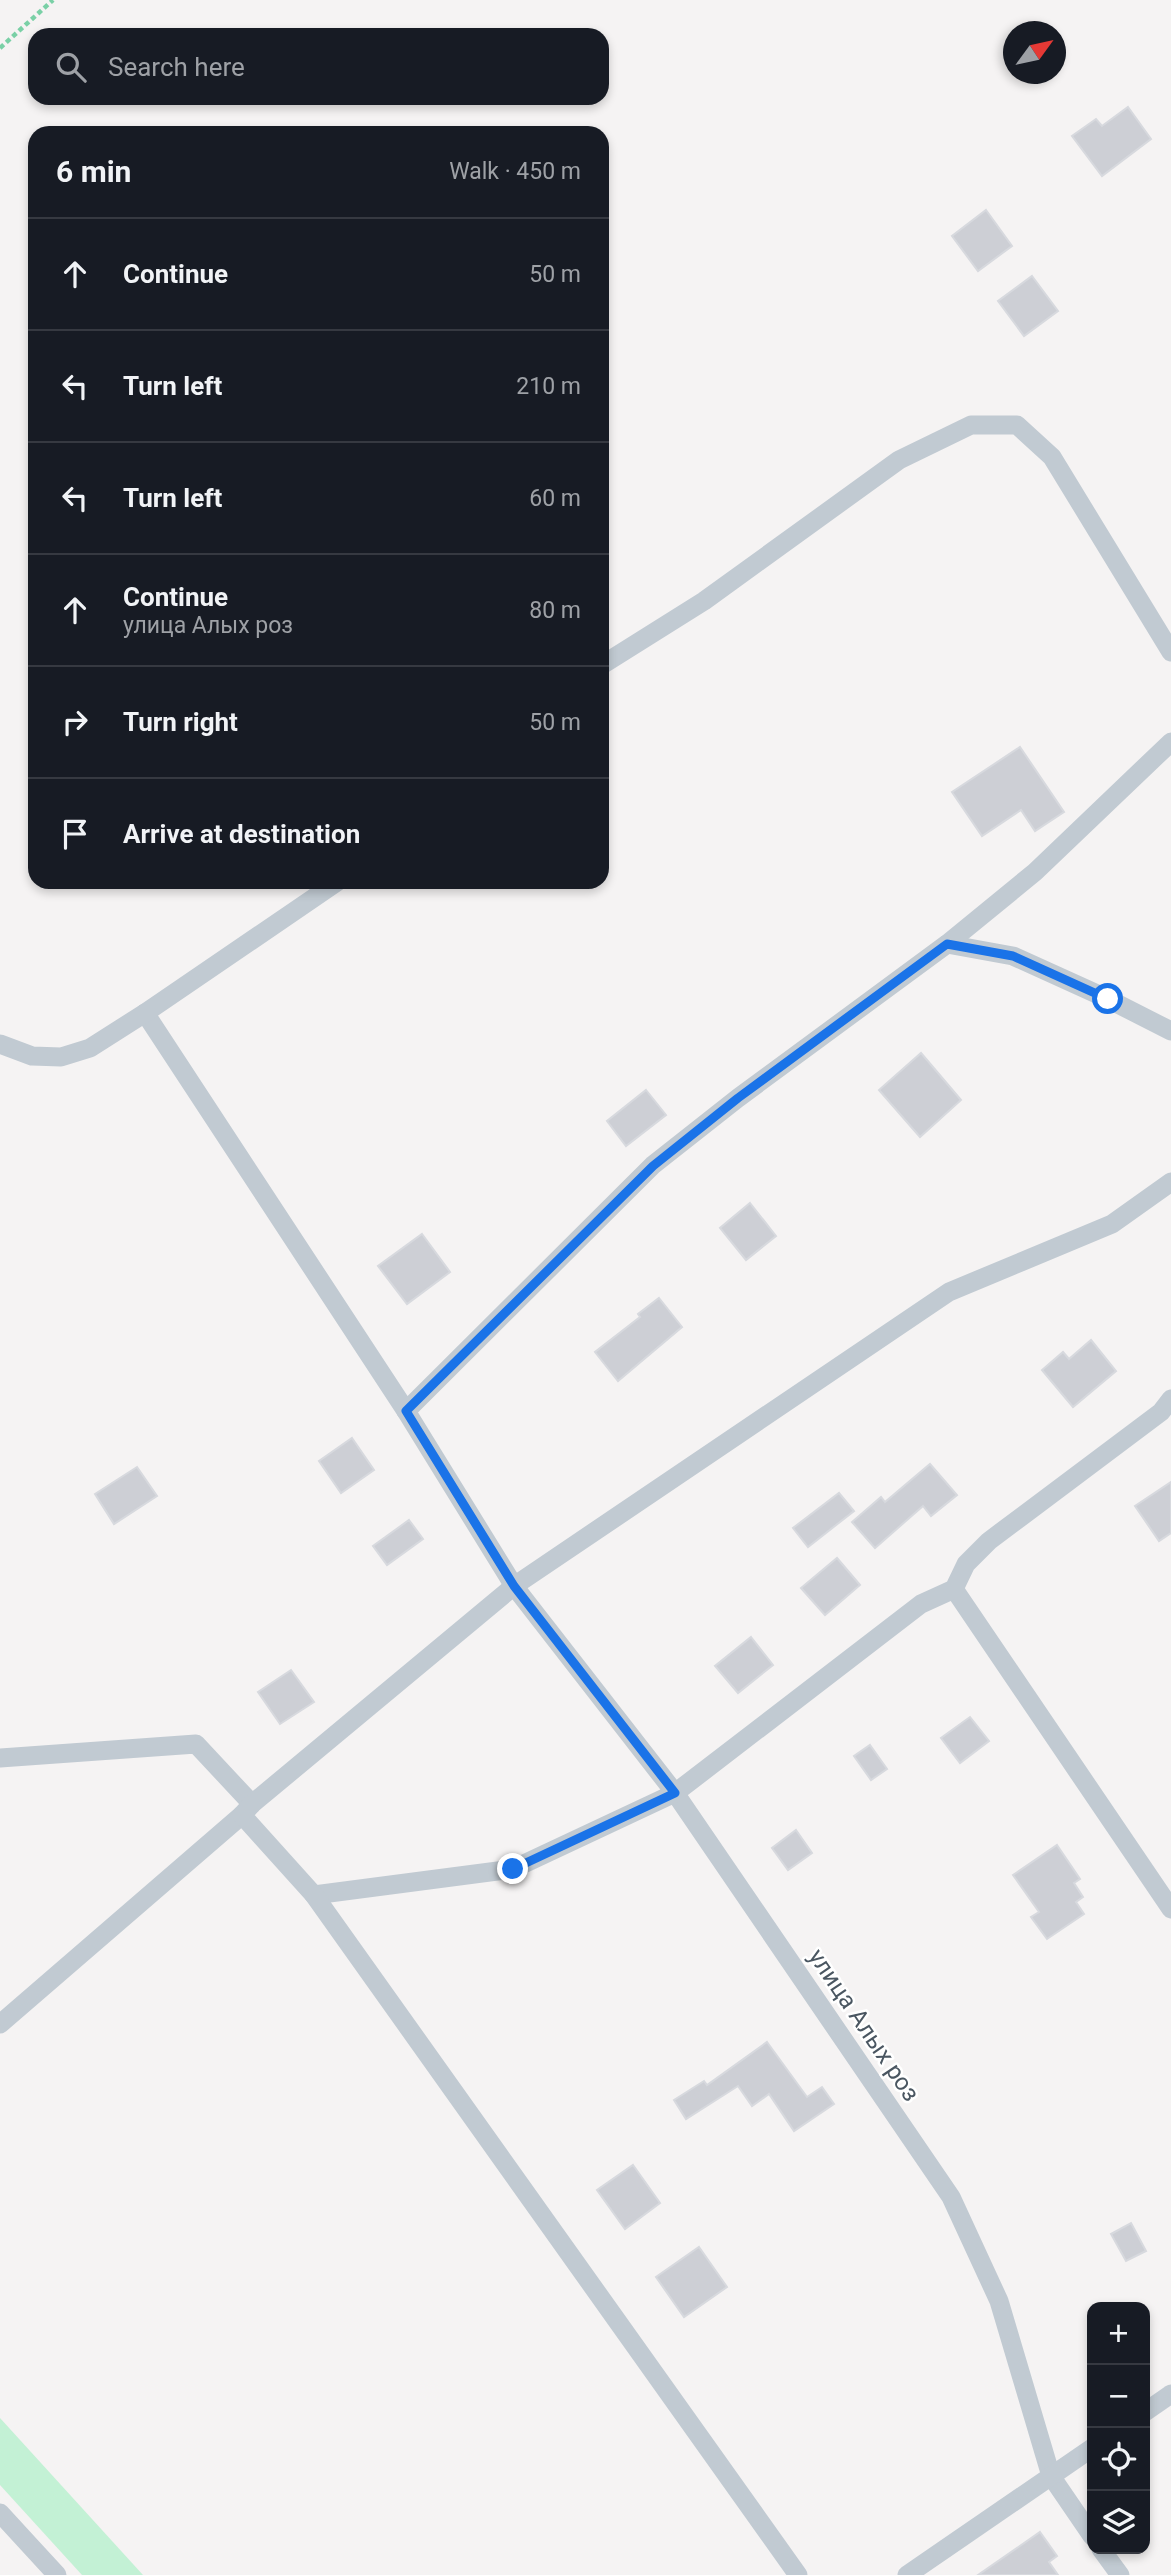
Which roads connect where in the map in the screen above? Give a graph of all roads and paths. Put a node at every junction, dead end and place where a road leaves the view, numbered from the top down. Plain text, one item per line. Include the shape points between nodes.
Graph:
1 (52, 0) edge
2 (0, 48) edge
3 (1171, 652) edge
4 (609, 661) edge
5 (1171, 743) edge
6 (327, 889) edge
7 (947, 944) junction
8 (145, 1013) junction
9 (1171, 1031) edge
10 (0, 1044) edge
11 (1171, 1182) edge
12 (1171, 1399) edge
13 (406, 1411) junction
14 (514, 1586) junction
15 (954, 1589) junction
16 (0, 1758) edge
17 (675, 1793) junction
18 (247, 1809) junction
19 (314, 1895) junction
20 (1171, 1909) edge
21 (0, 2024) edge
22 (1171, 2394) edge
23 (1150, 2409) edge
24 (1087, 2451) edge
25 (1051, 2476) junction
26 (0, 2513) edge
27 (1087, 2529) edge
28 (1105, 2554) edge
29 (57, 2575) edge
30 (798, 2575) edge
31 (907, 2575) edge
32 (1120, 2575) edge

1 - 2 path
3 - 4 street via 1052,457 1017,425 971,425 899,460 704,601
5 - 7 street via 1035,872
6 - 8 street
7 - 9 street via 1013,956
7 - 13 street via 653,1166
8 - 10 street via 90,1048 61,1057 32,1056
8 - 13 street, улица Алых роз
11 - 14 street via 1112,1224 948,1292
12 - 15 street via 1161,1412 989,1541 966,1564
13 - 14 street, улица Алых роз
14 - 17 street, улица Алых роз
14 - 18 street
15 - 17 street via 921,1604
15 - 20 street
16 - 18 street via 195,1744
17 - 19 street via 513,1869
17 - 25 street, улица Алых роз via 951,2197 999,2301
18 - 19 street
18 - 21 street
19 - 30 street
22 - 23 street
24 - 25 street
25 - 27 street, улица Алых роз
25 - 31 street
26 - 29 street
28 - 32 street

